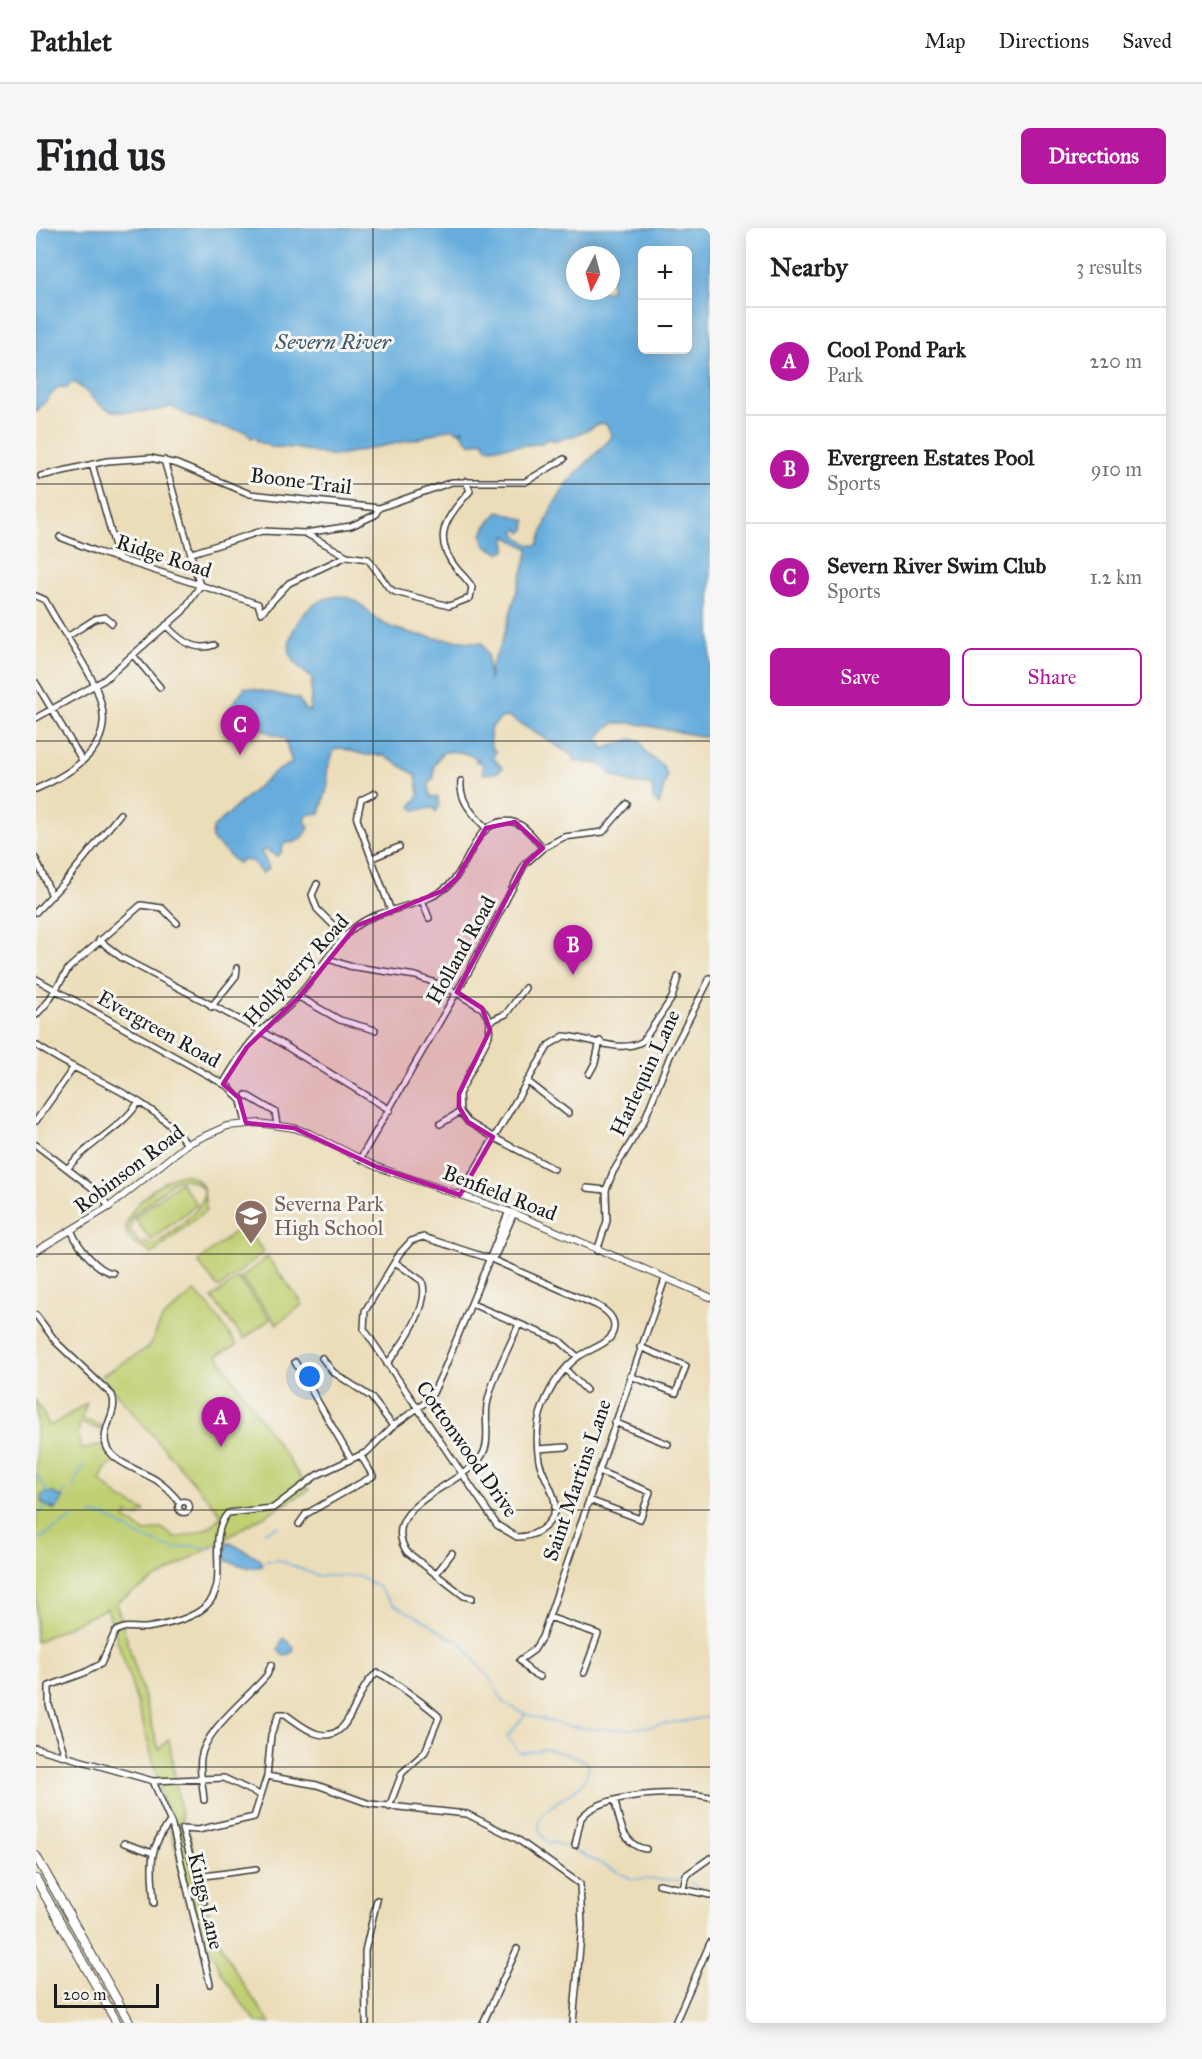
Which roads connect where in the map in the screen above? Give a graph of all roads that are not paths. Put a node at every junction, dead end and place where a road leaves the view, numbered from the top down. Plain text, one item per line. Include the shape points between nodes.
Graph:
1 (564, 459) dead end
2 (164, 460) junction
3 (92, 464) junction
4 (41, 476) dead end
5 (466, 481) junction
6 (482, 482) junction
7 (470, 491) junction
8 (380, 508) junction
9 (328, 531) junction
10 (305, 532) junction
11 (60, 537) dead end
12 (327, 546) junction
13 (336, 552) junction
14 (192, 553) junction
15 (347, 556) junction
16 (118, 558) junction
17 (338, 561) junction
18 (200, 586) junction
19 (36, 596) edge
20 (112, 623) dead end
21 (166, 625) junction
22 (67, 638) junction
23 (214, 645) dead end
24 (133, 655) junction
25 (36, 683) edge
26 (97, 685) junction
27 (160, 687) dead end
28 (53, 710) junction
29 (36, 718) edge
30 (82, 760) junction
31 (461, 781) dead end
32 (36, 789) edge
33 (375, 793) dead end
34 (627, 804) dead end
35 (120, 814) dead end
36 (486, 828) junction
37 (399, 847) dead end
38 (543, 849) junction
39 (372, 858) junction
40 (36, 860) edge
41 (317, 884) dead end
42 (52, 896) junction
43 (423, 900) junction
44 (391, 911) junction
45 (36, 912) edge
46 (429, 918) dead end
47 (177, 923) dead end
48 (345, 937) junction
49 (99, 940) junction
50 (329, 958) junction
51 (237, 968) dead end
52 (678, 977) dead end
53 (710, 978) edge
54 (36, 980) edge
55 (525, 988) dead end
56 (54, 990) junction
57 (457, 993) junction
58 (299, 997) junction
59 (211, 1007) junction
60 (36, 1015) edge
61 (490, 1021) junction
62 (375, 1030) dead end
63 (261, 1031) junction
64 (600, 1041) junction
65 (36, 1045) edge
66 (74, 1067) junction
67 (588, 1074) dead end
68 (527, 1081) junction
69 (224, 1084) junction
70 (246, 1095) dead end
71 (138, 1103) junction
72 (390, 1110) junction
73 (460, 1112) junction
74 (568, 1113) dead end
75 (36, 1121) edge
76 (246, 1123) junction
77 (440, 1124) dead end
78 (277, 1125) junction
79 (493, 1137) junction
80 (187, 1143) junction
81 (36, 1145) edge
82 (360, 1160) junction
83 (68, 1168) junction
84 (554, 1169) dead end
85 (587, 1188) dead end
86 (606, 1190) junction
87 (460, 1195) junction
88 (109, 1207) junction
89 (512, 1212) junction
90 (72, 1232) junction
91 (36, 1251) edge
92 (597, 1251) junction
93 (491, 1259) junction
94 (395, 1262) junction
95 (113, 1273) dead end
96 (665, 1279) junction
97 (710, 1297) edge
98 (472, 1304) junction
99 (36, 1315) edge
100 (519, 1324) junction
101 (640, 1347) junction
102 (578, 1357) junction
103 (322, 1358) dead end
104 (295, 1362) dead end
105 (387, 1364) junction
106 (565, 1370) junction
107 (630, 1376) junction
108 (586, 1390) dead end
109 (417, 1408) junction
110 (614, 1422) junction
111 (393, 1426) junction
112 (668, 1444) dead end
113 (566, 1446) dead end
114 (538, 1449) junction
115 (361, 1456) junction
116 (351, 1459) junction
117 (598, 1472) junction
118 (462, 1474) junction
119 (589, 1500) junction
120 (180, 1503) dead end
121 (299, 1524) dead end
122 (452, 1553) dead end
123 (435, 1574) junction
124 (472, 1598) dead end
125 (549, 1617) junction
126 (271, 1665) dead end
127 (584, 1673) dead end
128 (540, 1677) dead end
129 (36, 1748) edge
130 (65, 1756) junction
131 (267, 1776) junction
132 (201, 1777) junction
133 (153, 1781) junction
134 (260, 1795) junction
135 (710, 1797) edge
136 (204, 1800) dead end
137 (615, 1801) junction
138 (389, 1807) junction
139 (171, 1824) junction
140 (124, 1843) dead end
141 (575, 1845) dead end
142 (646, 1849) dead end
143 (153, 1853) junction
144 (36, 1856) edge
145 (710, 1858) edge
146 (256, 1869) dead end
147 (197, 1877) junction
148 (36, 1879) edge
149 (659, 1884) dead end
150 (682, 1889) junction
151 (710, 1895) edge
152 (377, 1900) dead end
153 (154, 1902) dead end
154 (204, 1902) dead end
155 (710, 1943) edge
156 (518, 1949) dead end
157 (210, 1984) dead end
158 (110, 1988) junction
159 (99, 1994) junction
160 (117, 2023) edge
161 (130, 2023) edge
162 (366, 2023) edge
163 (483, 2023) edge
164 (573, 2023) edge
165 (675, 2023) edge

1 - 6 street, Boone Trail via 525,482
2 - 3 street, Boone Trail via 134,458
2 - 8 street, Boone Trail via 250,494
2 - 14 street
3 - 4 street, Boone Trail
3 - 16 street
5 - 6 street, Boone Trail
5 - 7 street
5 - 8 street, Boone Trail via 444,484
6 - 7 street
7 - 15 street via 442,531 453,563 472,587 471,596 463,602 439,604 395,592 368,559
8 - 9 street via 362,522
9 - 10 street
9 - 12 street
10 - 12 street
10 - 14 street via 262,531
11 - 16 street, Ridge Road
12 - 13 street
13 - 15 street
13 - 17 street
14 - 18 street
15 - 17 street
16 - 18 street, Ridge Road
17 - 18 street, Ridge Road via 295,579 261,613 258,604
18 - 21 street via 188,605
19 - 22 street via 45,600
20 - 22 street via 105,617 98,618
21 - 23 street via 186,643
21 - 24 street
22 - 26 street
24 - 26 street
24 - 27 street
25 - 28 street
26 - 28 street
26 - 30 street via 103,705 100,738
28 - 29 street
28 - 30 street
30 - 32 street via 58,779
31 - 36 street via 465,804
33 - 39 street via 361,800 357,814
34 - 38 street, Holland Road via 603,832 568,836
35 - 42 street
36 - 38 street via 499,822 515,822
36 - 43 street, Hollyberry Road via 456,878
37 - 39 street
38 - 57 street, Holland Road via 525,864
39 - 44 street
40 - 42 street
41 - 48 street via 312,895 315,906
42 - 45 street
43 - 44 street, Hollyberry Road
43 - 46 street
44 - 48 street, Hollyberry Road via 362,922
47 - 49 street via 162,908 141,905
48 - 50 street, Hollyberry Road
49 - 56 street via 69,968
49 - 59 street via 122,958
50 - 57 street via 349,966 416,976
50 - 58 street, Hollyberry Road
51 - 59 street via 236,976
52 - 64 street via 672,998 643,1041 626,1047
53 - 86 street, Harlequin Lane via 670,1054 644,1121
54 - 56 street, Evergreen Road
55 - 61 street via 506,1014
56 - 60 street
56 - 69 street, Evergreen Road
57 - 61 street via 482,1008
57 - 72 street, Holland Road
58 - 62 street via 340,1020
58 - 63 street, Hollyberry Road
59 - 63 street
61 - 73 street via 489,1037 459,1094
63 - 69 street, Hollyberry Road via 238,1058
63 - 72 street
64 - 67 street
64 - 68 street via 564,1036 554,1041
65 - 66 street
66 - 71 street
66 - 75 street
68 - 74 street
68 - 79 street
69 - 76 street, Evergreen Road via 239,1098
70 - 78 street via 275,1112
71 - 80 street via 167,1121
71 - 83 street
72 - 82 street, Holland Road
73 - 77 street
73 - 79 street via 468,1122
76 - 78 main road, Benfield Road
76 - 80 main road, Robinson Road via 217,1129
78 - 82 main road, Benfield Road via 309,1133
79 - 84 street
79 - 87 street
80 - 88 main road, Robinson Road
81 - 83 street
82 - 87 main road, Benfield Road
83 - 88 street via 99,1193
85 - 86 street
86 - 92 street, Harlequin Lane via 607,1221
87 - 89 main road, Benfield Road
88 - 90 main road, Robinson Road
89 - 92 main road, Benfield Road
89 - 93 street
90 - 91 main road, Robinson Road
90 - 95 street via 81,1247 105,1271
92 - 96 main road, Benfield Road
93 - 94 street, Cottonwood Drive via 423,1237 408,1244
93 - 98 street
93 - 102 street, Cottonwood Drive via 611,1314 611,1336
94 - 105 street, Cottonwood Drive via 363,1320 364,1329
94 - 105 street via 422,1281 424,1300 400,1348
96 - 97 main road, Benfield Road
96 - 101 street, Saint Martins Lane
98 - 100 street
98 - 109 street via 433,1393
99 - 120 street via 57,1343 112,1395 114,1405 105,1435 108,1450 162,1485
100 - 102 street via 560,1341
100 - 118 street via 490,1394 485,1449
101 - 107 street, Saint Martins Lane
101 - 107 street via 686,1366 676,1393
102 - 106 street, Cottonwood Drive
103 - 111 street via 333,1372 371,1397
104 - 116 street
105 - 109 street, Cottonwood Drive
106 - 108 street
106 - 114 street, Cottonwood Drive via 554,1383 541,1412
107 - 110 street, Saint Martins Lane
109 - 111 street
109 - 118 street, Cottonwood Drive
110 - 112 street
110 - 117 street, Saint Martins Lane
111 - 115 street
113 - 114 street
114 - 118 street, Cottonwood Drive via 554,1505 548,1523 530,1536 511,1535 497,1525
115 - 116 street
115 - 121 street via 372,1476 306,1514
116 - 130 street via 317,1475 273,1508 228,1513 220,1527 216,1550 218,1574 207,1605 182,1619 146,1628 119,1629 100,1664 51,1684 47,1690 49,1705
117 - 119 street, Saint Martins Lane
117 - 119 street via 650,1492 640,1519
118 - 123 street via 410,1510 400,1523 405,1549
119 - 125 street, Saint Martins Lane
122 - 123 street
123 - 124 street
125 - 127 street via 598,1634
125 - 128 street, Saint Martins Lane via 537,1647 520,1660
126 - 132 street via 267,1676 207,1741 201,1758
129 - 130 street
130 - 133 street
131 - 134 street
131 - 138 street via 317,1785
131 - 138 street via 271,1735 279,1714 317,1734 334,1732 348,1720 374,1675 381,1673 439,1717 425,1752 402,1773
132 - 133 street
132 - 134 street via 224,1778
132 - 136 street
133 - 139 street, Kings Lane
134 - 147 street via 258,1811 250,1819 198,1830 182,1829
135 - 137 street via 642,1795
137 - 141 street via 585,1813 578,1824
137 - 142 street via 626,1837
138 - 164 street via 467,1814 517,1839 580,1884 582,1925
139 - 143 street via 159,1836
139 - 157 street, Kings Lane
140 - 143 street
143 - 153 street via 150,1876
144 - 158 highway
145 - 150 street via 686,1875
146 - 147 street
147 - 154 street
148 - 159 highway
149 - 150 street
150 - 151 street
152 - 162 street via 365,1951
155 - 165 street
156 - 163 street
158 - 159 highway
158 - 161 highway
159 - 160 highway

